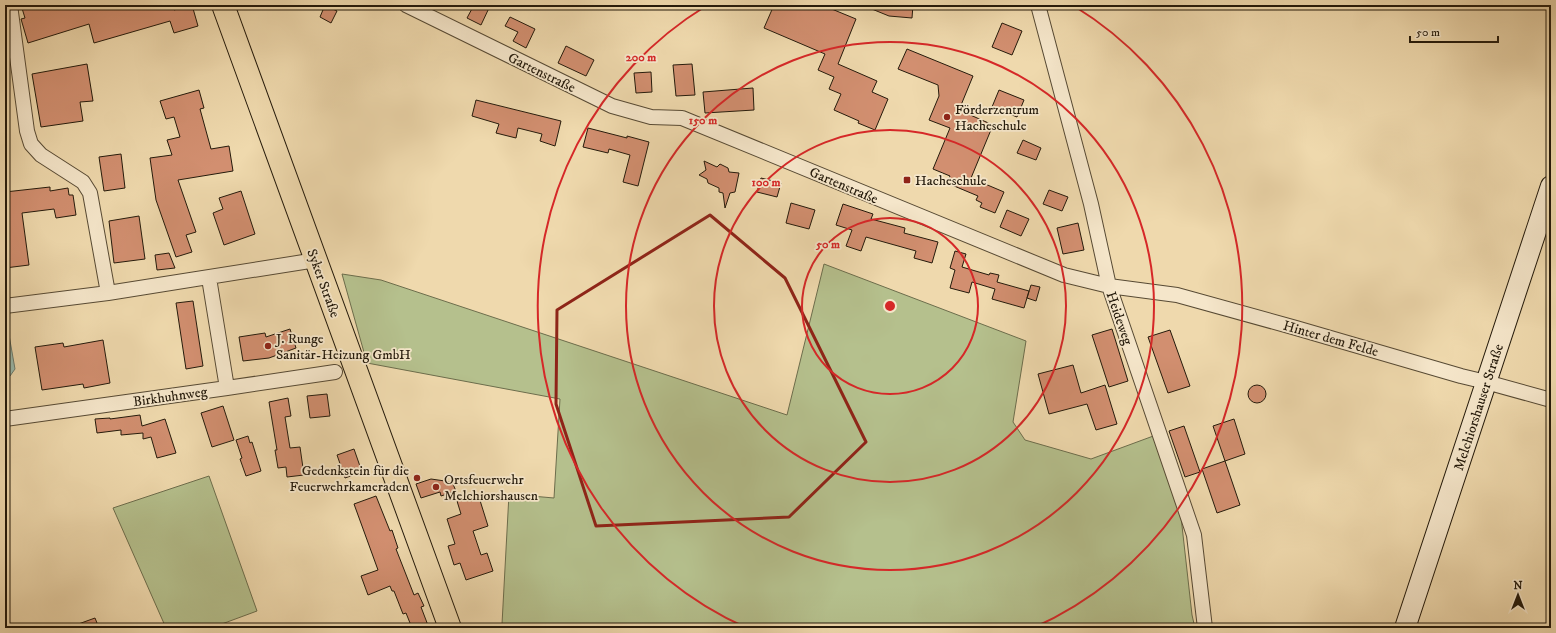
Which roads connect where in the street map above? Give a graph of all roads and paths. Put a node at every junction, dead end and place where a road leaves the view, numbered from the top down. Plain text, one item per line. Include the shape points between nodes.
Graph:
1 (10, 5) edge
2 (223, 5) edge
3 (406, 5) edge
4 (1038, 5) edge
5 (1551, 186) edge
6 (316, 260) junction
7 (209, 278) junction
8 (1108, 286) junction
9 (108, 293) junction
10 (5, 306) edge
11 (335, 372) dead end
12 (1486, 382) junction
13 (227, 388) junction
14 (1551, 400) edge
15 (5, 419) edge
16 (450, 628) edge
17 (1205, 628) edge
18 (1405, 628) edge

1 - 9 street via 26,131 31,144 41,155 83,182 90,193
2 - 6 main road, Syker Straße
3 - 8 street, Gartenstraße via 612,106 651,117 682,118 1064,276
4 - 8 street, Heideweg via 1091,204
5 - 12 street, Melchiorshauser Straße
6 - 7 street
6 - 16 main road, Syker Straße
7 - 9 street
7 - 13 street
8 - 12 street, Hinter dem Felde via 1177,295
8 - 17 street, Heideweg via 1194,535
9 - 10 street
11 - 13 street, Birkhuhnweg
12 - 14 street, Hinter dem Felde
12 - 18 street, Melchiorshauser Straße
13 - 15 street, Birkhuhnweg

